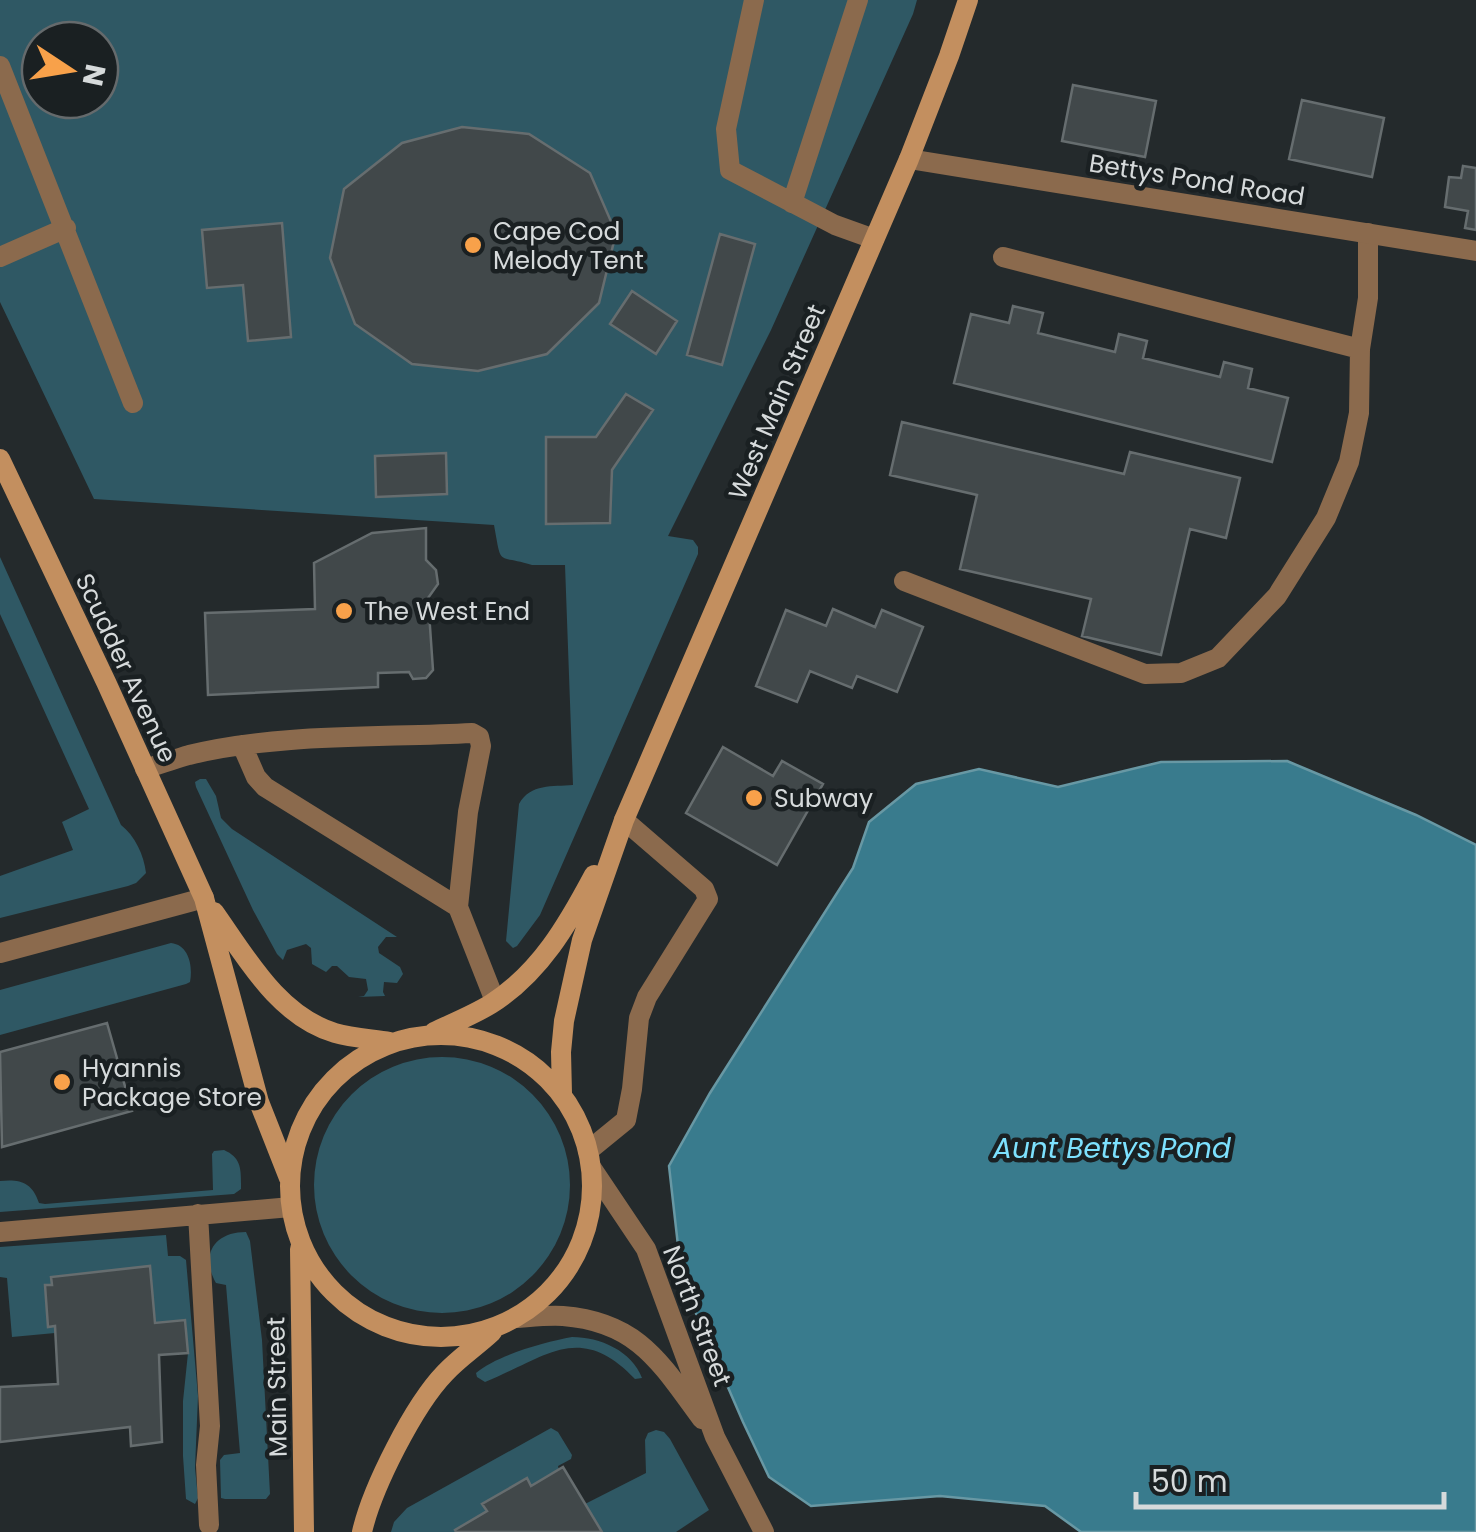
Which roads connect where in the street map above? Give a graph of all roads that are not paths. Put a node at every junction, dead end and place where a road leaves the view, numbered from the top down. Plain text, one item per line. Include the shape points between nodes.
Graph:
1 (754, 0) edge
2 (858, 0) edge
3 (968, 0) edge
4 (0, 66) edge
5 (909, 159) junction
6 (792, 202) junction
7 (66, 228) junction
8 (1368, 233) junction
9 (874, 239) junction
10 (1476, 251) edge
11 (0, 257) edge
12 (1003, 257) dead end
13 (1360, 348) junction
14 (133, 404) dead end
15 (0, 459) edge
16 (904, 581) dead end
17 (242, 746) junction
18 (146, 769) junction
19 (624, 820) junction
20 (204, 898) junction
21 (458, 906) junction
22 (0, 954) edge
23 (496, 1001) junction
24 (431, 1034) junction
25 (392, 1042) junction
26 (562, 1094) junction
27 (590, 1159) junction
28 (292, 1185) junction
29 (291, 1207) junction
30 (198, 1214) junction
31 (0, 1232) edge
32 (300, 1242) junction
33 (507, 1322) junction
34 (715, 1437) junction
35 (209, 1526) dead end
36 (304, 1532) edge
37 (362, 1532) edge
38 (764, 1532) edge

1 - 6 street via 726,129 730,170
2 - 6 street
3 - 5 main road, West Main Street
4 - 7 street
5 - 8 street, Bettys Pond Road
5 - 9 main road, West Main Street
6 - 9 street
7 - 11 street
7 - 14 street
8 - 10 street, Bettys Pond Road
8 - 13 street
9 - 19 main road, West Main Street
12 - 13 street
13 - 16 street via 1359,413 1349,462 1326,518 1276,596 1218,658 1181,672 1145,674
15 - 18 main road, Scudder Avenue
17 - 18 street
17 - 21 street via 265,787
17 - 21 street via 479,737
18 - 20 main road, Scudder Avenue
19 - 23 main road, West Main Street via 551,947
19 - 26 main road, West Main Street via 582,940 564,1020
19 - 27 street via 708,899 639,1018 626,1120
20 - 22 street
20 - 25 main road, Scudder Avenue via 262,982 308,1022 336,1034
20 - 28 main road, Scudder Avenue via 259,1102
21 - 23 street
23 - 24 main road, West Main Street
24 - 25 main road
24 - 26 main road via 461,1035 518,1054
25 - 28 main road via 325,1087 298,1134
26 - 27 main road
27 - 33 main road via 592,1202 584,1237 544,1296
27 - 34 street, North Street via 646,1249
28 - 29 main road
29 - 30 street
29 - 32 main road
30 - 31 street
30 - 35 street
32 - 33 main road via 341,1300 382,1326 452,1338
32 - 36 main road, Main Street
33 - 34 street, North Street via 563,1316 627,1334 648,1349
33 - 37 main road via 443,1375 382,1476
34 - 38 street, North Street

